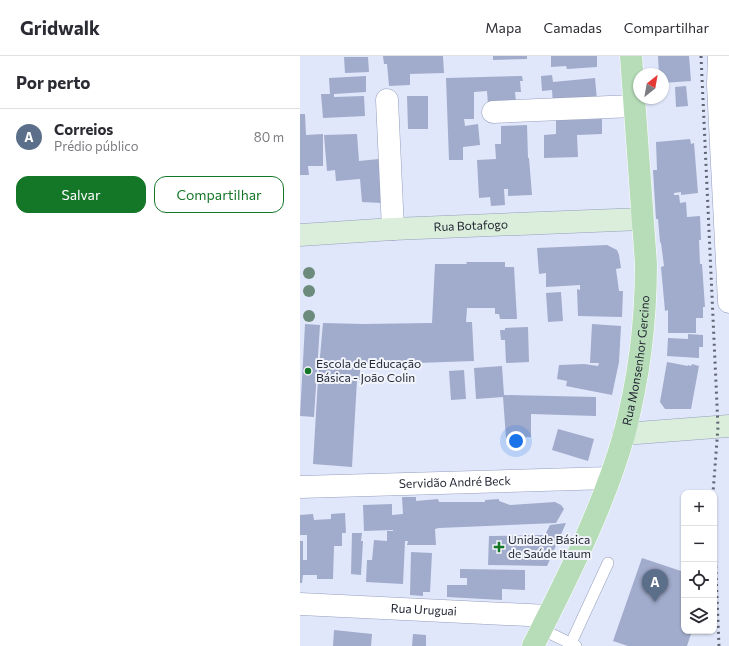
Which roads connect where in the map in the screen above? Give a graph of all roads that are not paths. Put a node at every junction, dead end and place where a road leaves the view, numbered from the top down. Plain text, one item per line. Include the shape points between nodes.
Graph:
1 (631, 56) edge
2 (719, 56) edge
3 (387, 100) dead end
4 (634, 106) junction
5 (494, 112) dead end
6 (642, 218) junction
7 (393, 229) junction
8 (300, 235) edge
9 (729, 302) edge
10 (729, 426) edge
11 (624, 434) junction
12 (610, 478) junction
13 (300, 487) edge
14 (608, 563) dead end
15 (300, 604) edge
16 (540, 630) edge
17 (574, 645) edge

1 - 4 main road, Rua Monsenhor Gercino
2 - 9 street via 718,85
3 - 7 street
4 - 5 street
4 - 6 main road, Rua Monsenhor Gercino
6 - 7 street, Rua Botafogo
6 - 11 main road, Rua Monsenhor Gercino via 646,271 644,331
7 - 8 street, Rua Botafogo
10 - 11 street
11 - 12 main road, Rua Monsenhor Gercino
12 - 13 street, Servidão André Beck
12 - 16 main road, Rua Monsenhor Gercino via 595,516
14 - 17 lane
15 - 16 street, Rua Uruguai
16 - 17 lane

